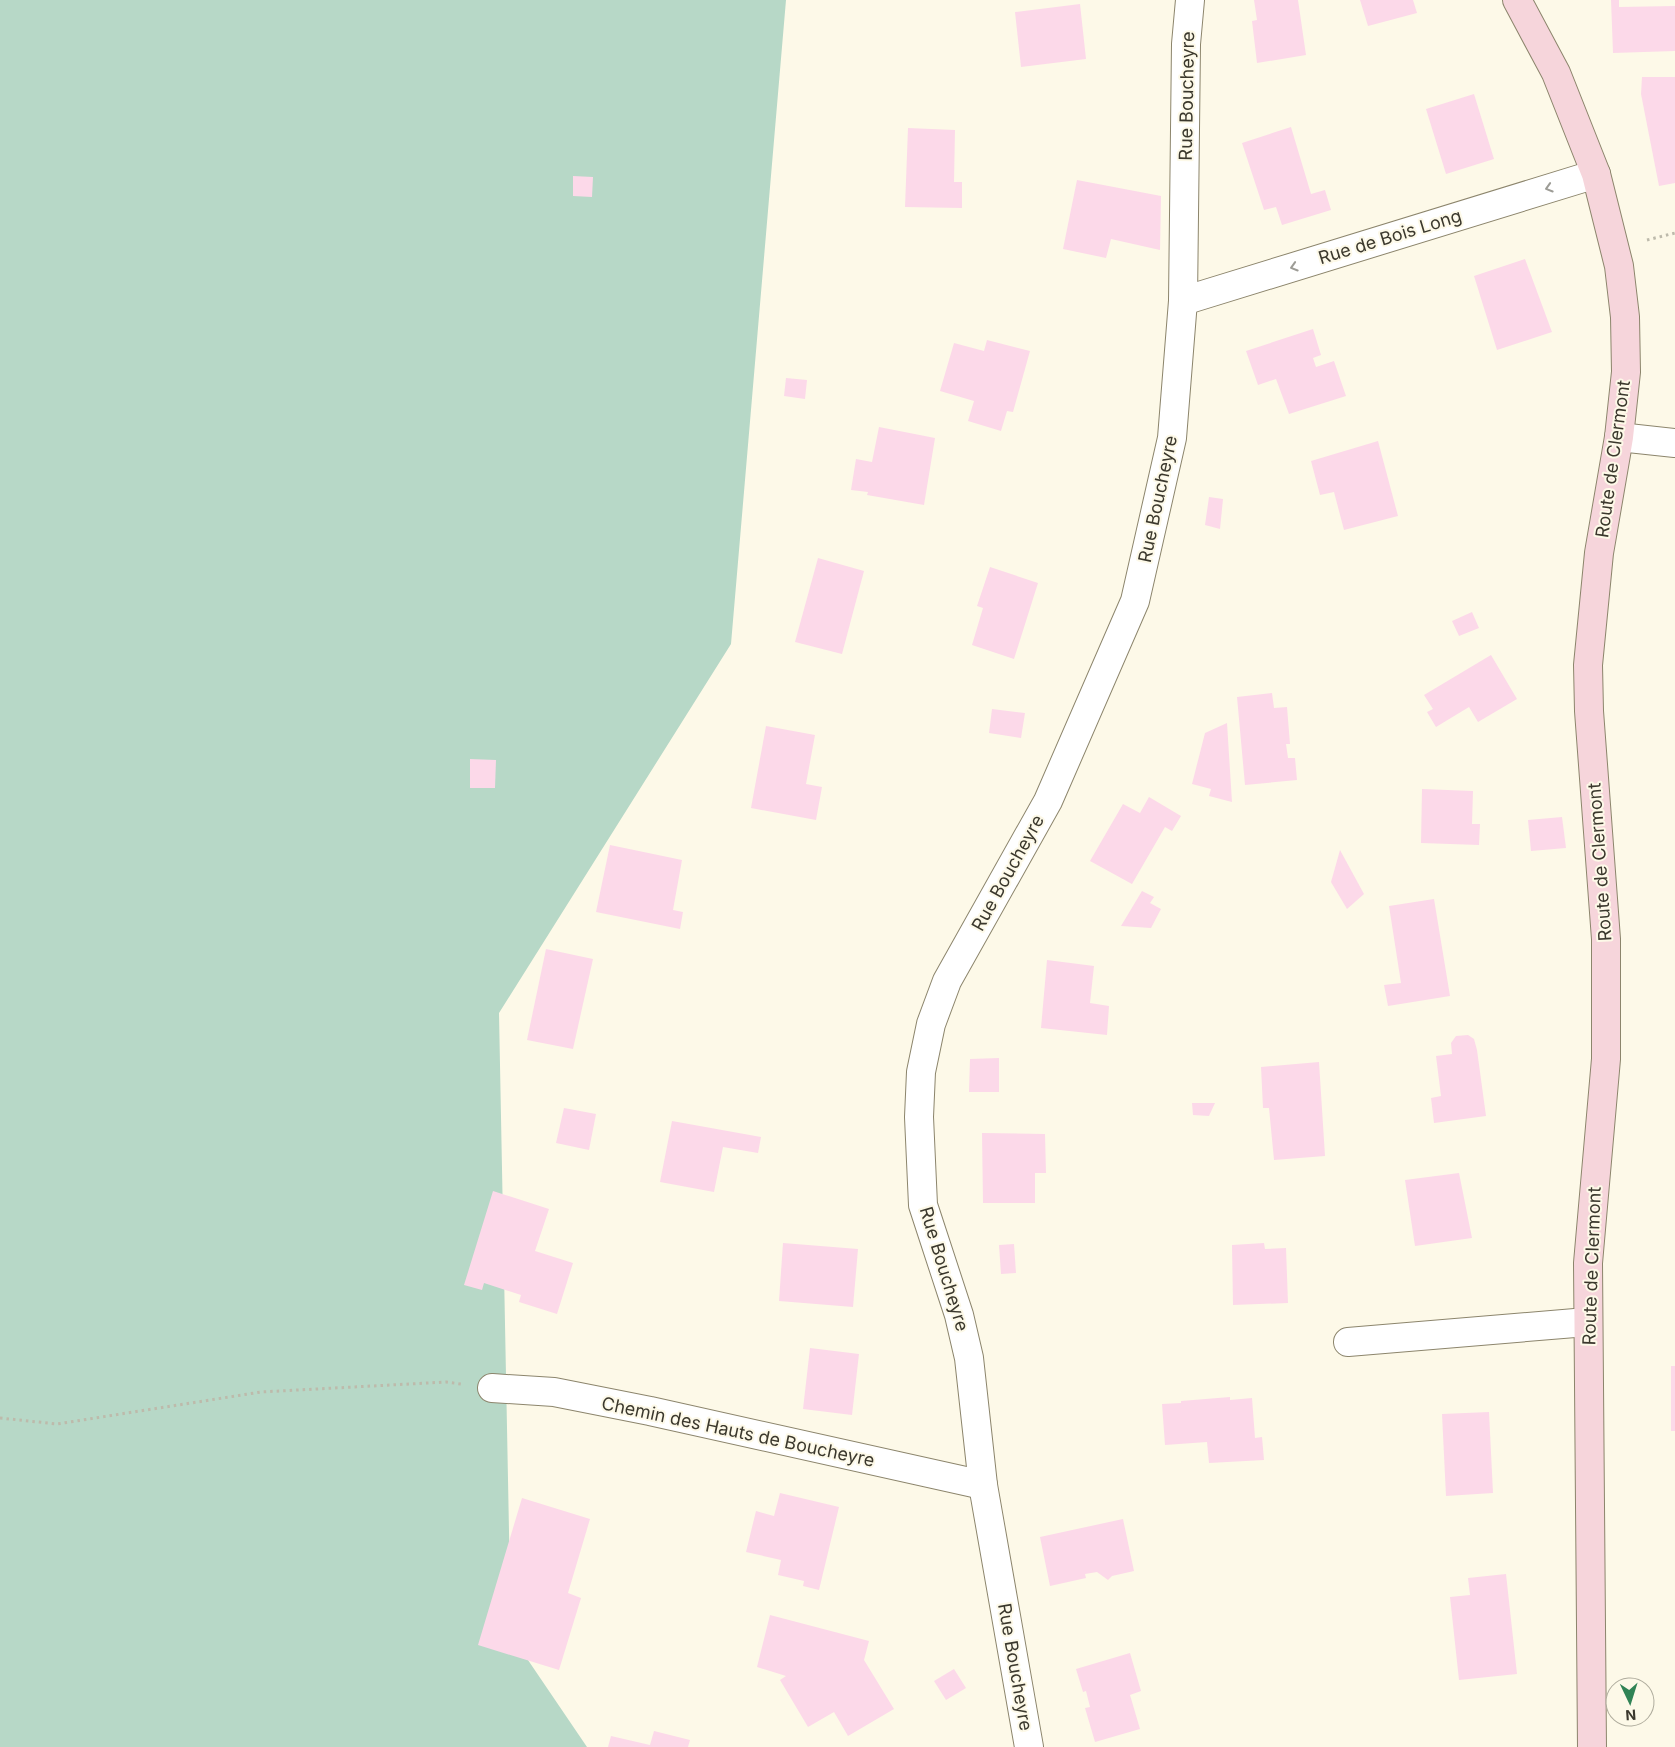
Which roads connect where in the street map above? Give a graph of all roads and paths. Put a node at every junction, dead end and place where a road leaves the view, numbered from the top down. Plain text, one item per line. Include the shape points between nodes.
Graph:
1 (1190, 0) edge
2 (1517, 0) edge
3 (1596, 174) junction
4 (1183, 301) junction
5 (1619, 437) junction
6 (1675, 443) edge
7 (1587, 1322) junction
8 (1348, 1342) dead end
9 (492, 1388) joint
10 (0, 1418) edge
11 (983, 1485) junction
12 (1029, 1747) edge
13 (1592, 1747) edge

1 - 4 street, Rue Boucheyre via 1186,44
2 - 3 street, Route de Clermont via 1556,73
3 -> 4 street, Rue de Bois Long
3 - 5 street, Route de Clermont via 1619,266 1625,317 1626,372
4 - 11 street, Rue Boucheyre via 1172,438 1136,601 1048,802 947,981 931,1024 921,1072 919,1127 923,1205 959,1315 969,1358
5 - 6 street
5 - 7 street, Route de Clermont via 1599,553 1588,665 1606,939 1606,1059 1588,1263
7 - 8 street
7 - 13 street, Route de Clermont
9 - 10 path via 446,1382 261,1392 57,1424
9 - 11 street, Chemin des Hauts de Boucheyre via 554,1392
11 - 12 street, Rue Boucheyre

